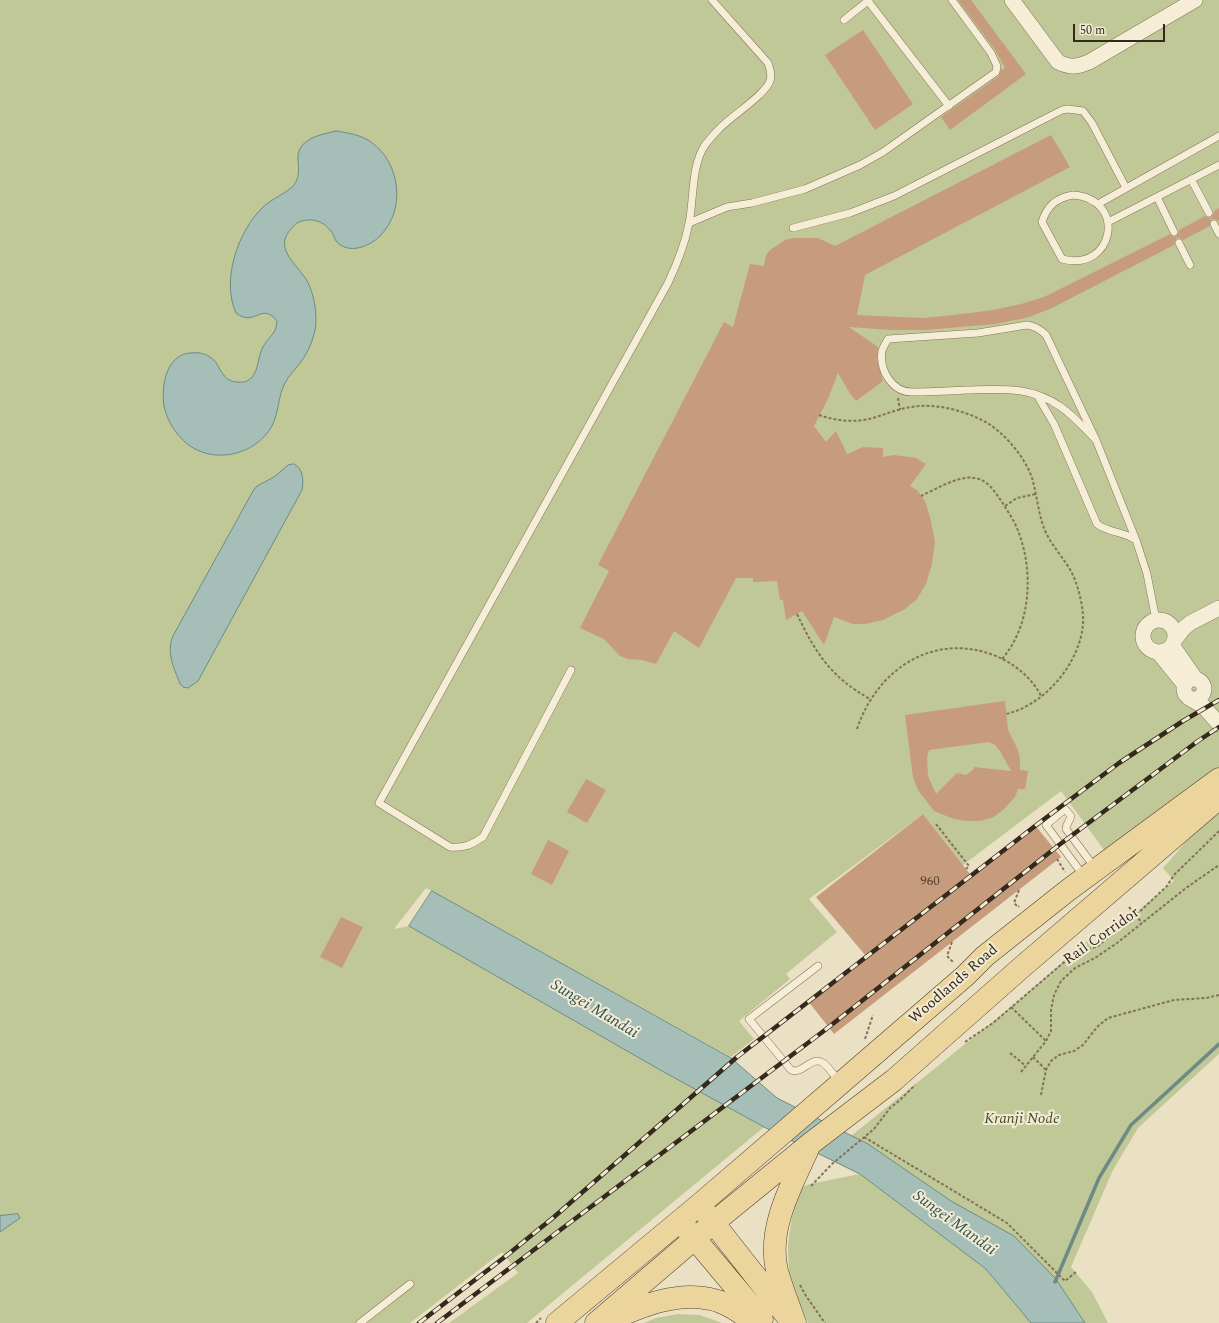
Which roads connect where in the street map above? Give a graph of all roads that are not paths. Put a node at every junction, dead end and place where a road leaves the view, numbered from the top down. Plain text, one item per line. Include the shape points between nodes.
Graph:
1 (712, 0) edge
2 (868, 0) edge
3 (952, 0) edge
4 (1012, 0) edge
5 (1195, 0) edge
6 (844, 20) dead end
7 (949, 106) junction
8 (1219, 136) edge
9 (1219, 165) edge
10 (1191, 179) junction
11 (1126, 188) junction
12 (1157, 197) junction
13 (1098, 204) junction
14 (1209, 213) dead end
15 (1108, 222) junction
16 (689, 223) junction
17 (1214, 224) dead end
18 (793, 228) dead end
19 (1174, 232) dead end
20 (1219, 234) edge
21 (1179, 243) dead end
22 (1190, 264) dead end
23 (1037, 394) junction
24 (1096, 440) junction
25 (1136, 540) junction
26 (1219, 608) edge
27 (1162, 621) junction
28 (1190, 623) junction
29 (1173, 643) junction
30 (1158, 652) junction
31 (572, 670) dead end
32 (1189, 687) junction
33 (1204, 698) junction
34 (1219, 724) edge
35 (1219, 779) edge
36 (1219, 798) edge
37 (1090, 873) junction
38 (818, 966) dead end
39 (861, 1066) junction
40 (894, 1080) junction
41 (841, 1083) junction
42 (810, 1144) junction
43 (699, 1205) junction
44 (679, 1220) junction
45 (713, 1222) junction
46 (694, 1239) junction
47 (410, 1284) dead end
48 (360, 1323) edge
49 (557, 1323) edge
50 (596, 1323) edge
51 (602, 1323) edge
52 (756, 1323) edge
53 (766, 1323) edge
54 (794, 1323) edge

1 - 16 lane via 768,64 771,73 767,87 719,129 704,146 695,177
2 - 6 lane
2 - 7 lane
3 - 7 lane via 991,53 997,66 996,72
4 - 5 street via 1058,62 1078,66
7 - 16 lane via 884,152 860,165 805,189 727,207
8 - 11 lane
9 - 10 lane
10 - 12 lane
10 - 14 lane
11 - 13 lane
11 - 18 lane via 1089,119 1083,111 1068,109 894,196 850,213
12 - 15 lane
12 - 19 lane
13 - 15 lane
13 - 15 lane via 1091,198 1073,195 1064,196 1049,206 1042,222 1062,259 1080,261 1096,254 1107,239
16 - 31 lane via 677,263 655,309 379,803 450,847 472,845 483,837
17 - 20 lane
21 - 22 lane
23 - 24 lane via 1062,407
23 - 24 lane via 1004,388 906,392 899,390 888,379 881,363 882,349 888,339 978,333 1033,325 1046,335
23 - 25 lane via 1054,424 1097,524
24 - 25 lane
25 - 27 lane
26 - 28 street
27 - 28 street
27 - 29 street via 1173,628
27 - 30 street via 1148,624 1142,637 1149,649
28 - 29 street
29 - 30 street
29 - 32 street
30 - 32 street
32 - 33 street
32 - 33 street via 1202,681
33 - 34 street
35 - 37 main road, Woodlands Road
36 - 40 main road, Woodlands Road
37 - 37 lane via 1046,825 1065,809 1071,816 1066,829
37 - 39 main road, Woodlands Road via 985,956
38 - 41 lane via 749,1019 791,1070 795,1072 810,1063 822,1062
39 - 40 main road via 862,1077 867,1084 877,1085
39 - 41 main road, Woodlands Road
40 - 42 main road, Woodlands Road
41 - 43 main road, Woodlands Road
42 - 45 main road, Woodlands Road
42 - 54 main road via 786,1198 776,1235 777,1270
43 - 44 main road, Woodlands Road
43 - 45 main road
44 - 46 main road
44 - 49 main road, Woodlands Road
45 - 46 main road, Woodlands Road
45 - 54 main road
46 - 50 main road, Woodlands Road
46 - 53 main road
47 - 48 lane
51 - 52 main road via 652,1303 697,1297 734,1308

